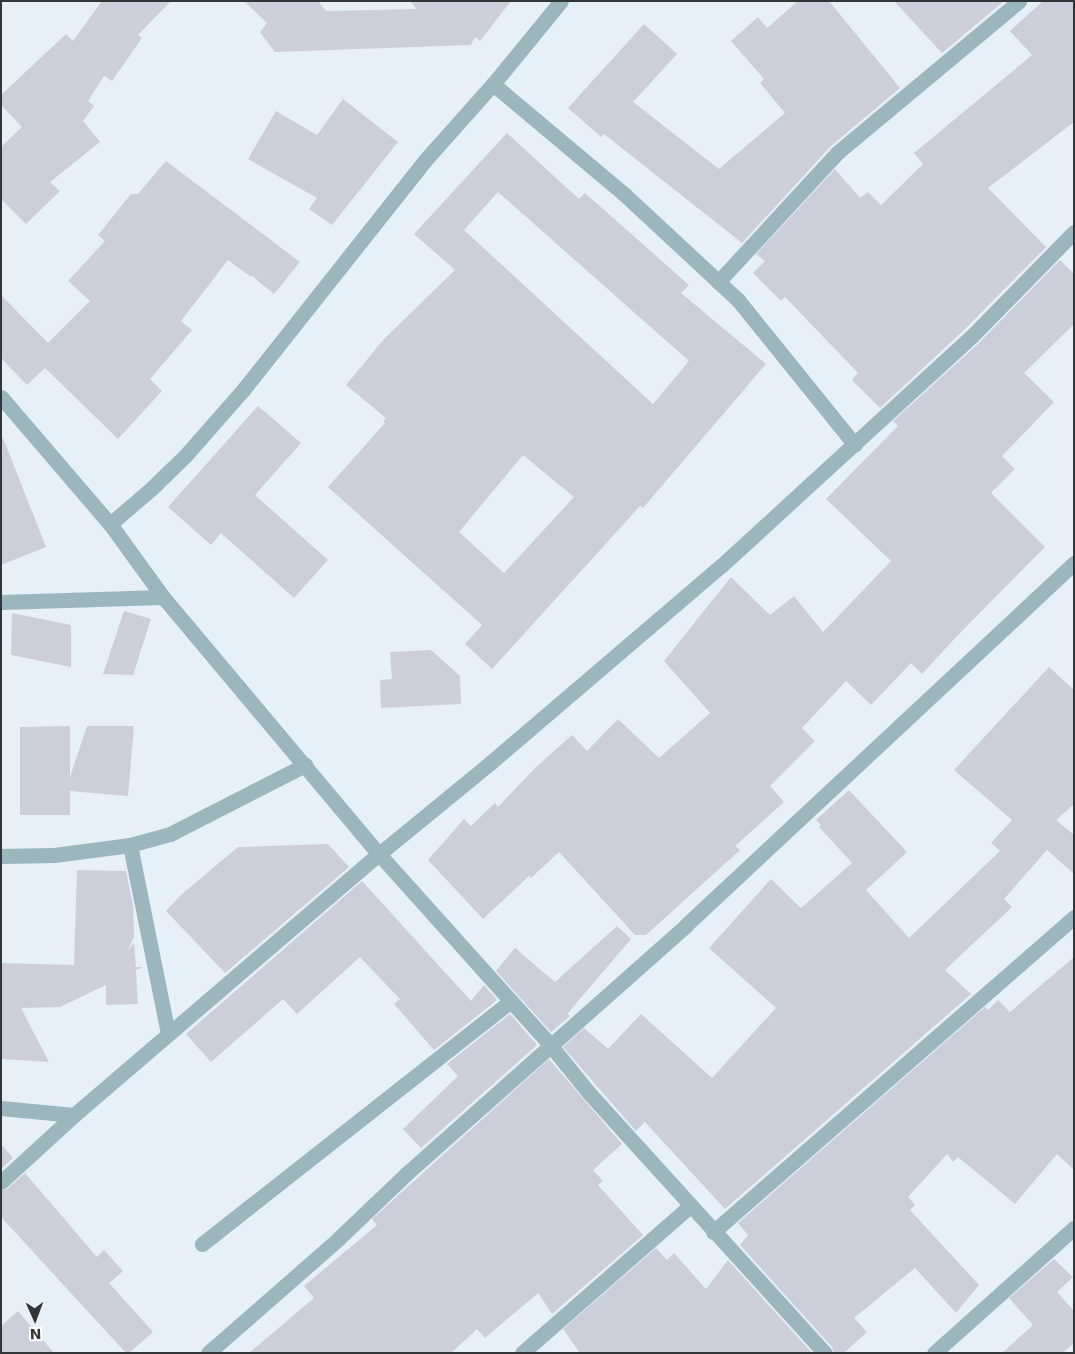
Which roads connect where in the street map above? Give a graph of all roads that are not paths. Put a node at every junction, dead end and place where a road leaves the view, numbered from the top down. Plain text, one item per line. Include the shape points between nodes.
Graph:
1 (561, 1) edge
2 (1019, 1) edge
3 (493, 84) junction
4 (1074, 232) edge
5 (718, 282) junction
6 (1, 397) edge
7 (855, 444) junction
8 (110, 524) junction
9 (1074, 563) edge
10 (163, 597) junction
11 (1, 602) edge
12 (305, 765) junction
13 (130, 845) junction
14 (380, 854) junction
15 (1, 856) edge
16 (1074, 917) edge
17 (511, 1001) junction
18 (168, 1034) junction
19 (551, 1046) junction
20 (1, 1108) edge
21 (74, 1116) junction
22 (1, 1182) edge
23 (690, 1206) junction
24 (1074, 1228) edge
25 (713, 1232) junction
26 (202, 1244) dead end
27 (208, 1353) edge
28 (522, 1353) edge
29 (825, 1353) edge
30 (934, 1353) edge

1 - 3 street
2 - 5 street via 838,152
3 - 5 street via 624,194
3 - 8 street via 427,158 243,390 185,456
4 - 7 street via 971,337
5 - 7 street via 765,331
6 - 8 street
7 - 14 street via 722,566
8 - 10 street
9 - 19 street via 686,925
10 - 11 street
10 - 12 street
12 - 13 street via 170,834
12 - 14 street
13 - 15 street via 54,855
13 - 18 street
14 - 17 street
14 - 18 street
16 - 25 street
17 - 19 street
17 - 26 street
18 - 21 street
19 - 23 street
19 - 27 street
20 - 21 street
21 - 22 street
23 - 25 street
23 - 28 street
24 - 30 street
25 - 29 street

